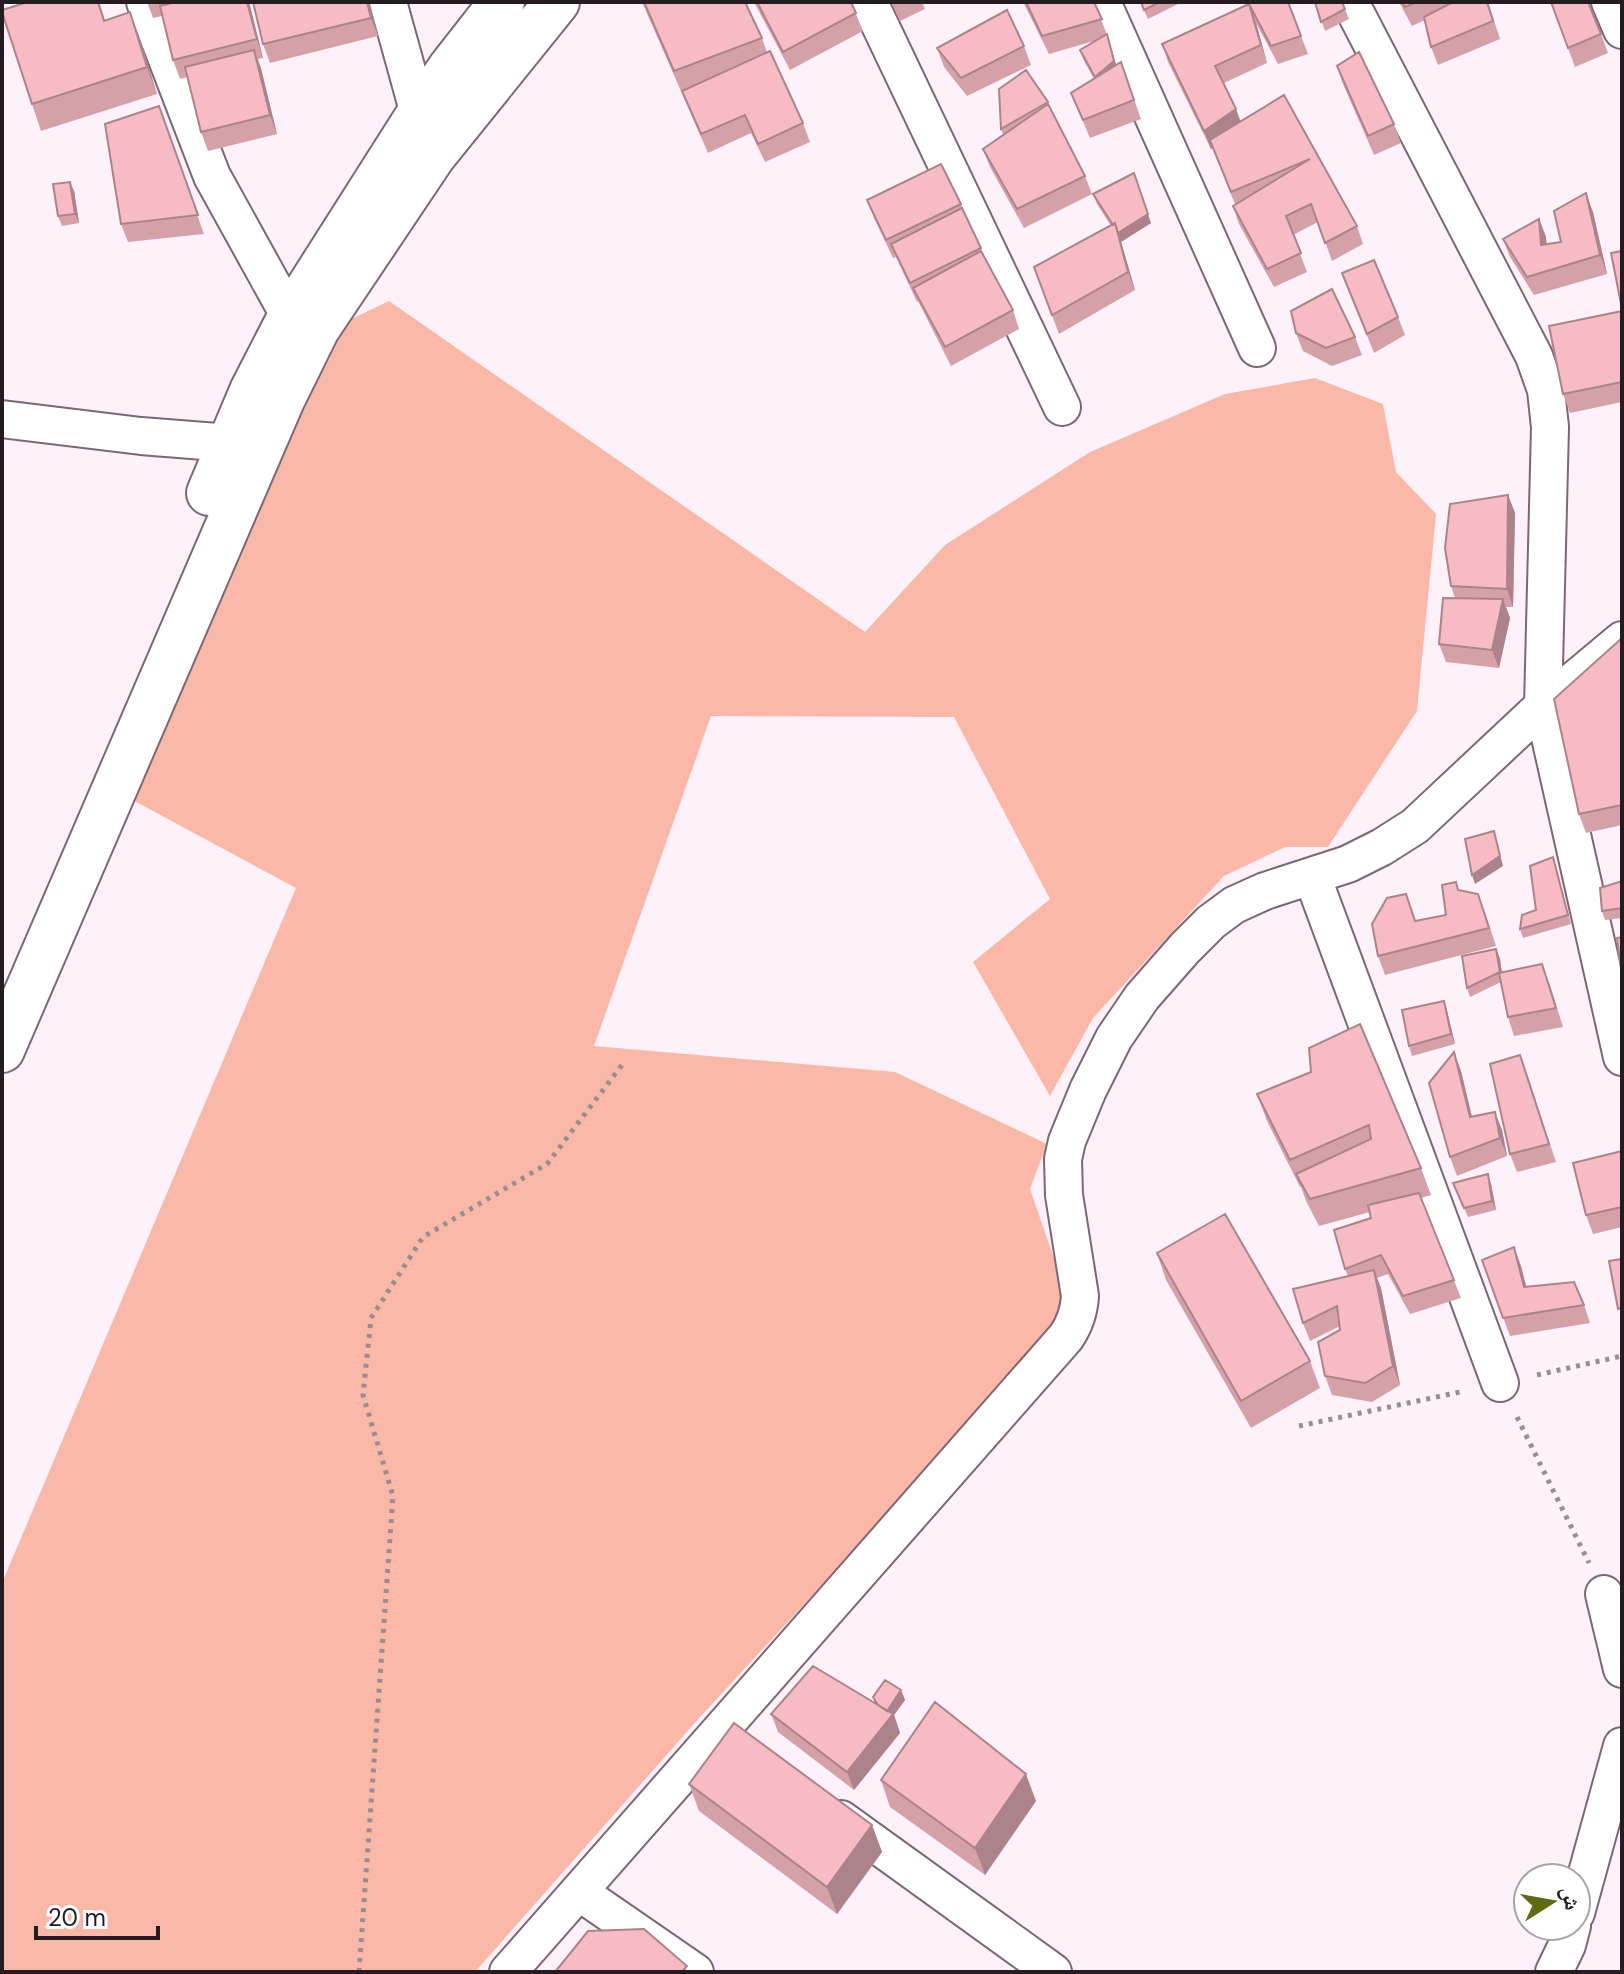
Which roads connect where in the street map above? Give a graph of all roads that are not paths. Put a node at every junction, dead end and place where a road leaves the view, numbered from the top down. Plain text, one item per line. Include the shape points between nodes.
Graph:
1 (145, 2) edge
2 (388, 2) edge
3 (502, 2) edge
4 (557, 2) edge
5 (869, 2) edge
6 (1102, 2) edge
7 (1350, 2) edge
8 (1610, 2) edge
9 (1622, 30) edge
10 (419, 114) junction
11 (304, 323) junction
12 (1257, 348) dead end
13 (1062, 407) dead end
14 (2, 419) edge
15 (230, 443) junction
16 (1622, 640) edge
17 (1543, 706) junction
18 (1312, 876) junction
19 (2, 990) edge
20 (2, 1050) edge
21 (1622, 1057) edge
22 (1500, 1383) road end
23 (1604, 1594) road end
24 (1622, 1669) edge
25 (1622, 1746) edge
26 (809, 1796) edge
27 (1590, 1862) edge
28 (579, 1892) junction
29 (1568, 1942) edge
30 (508, 1972) edge
31 (695, 1972) edge
32 (1053, 1972) edge
33 (1554, 1972) edge

1 - 11 street via 212,176
2 - 10 street
3 - 10 street
4 - 11 street
5 - 13 street
6 - 12 street
7 - 17 street via 1496,279 1544,382 1550,427
8 - 9 street
10 - 11 street
11 - 15 street via 252,391
11 - 20 street via 276,415
14 - 15 street
15 - 19 street
16 - 17 street
17 - 18 street via 1415,826 1348,864
17 - 21 street
18 - 22 street
18 - 28 street via 1234,905 1211,922 1142,997 1114,1038 1083,1101 1063,1159 1080,1296 1066,1337 733,1741
23 - 24 street
25 - 27 street
26 - 32 street
28 - 30 street
28 - 31 street
29 - 33 street

